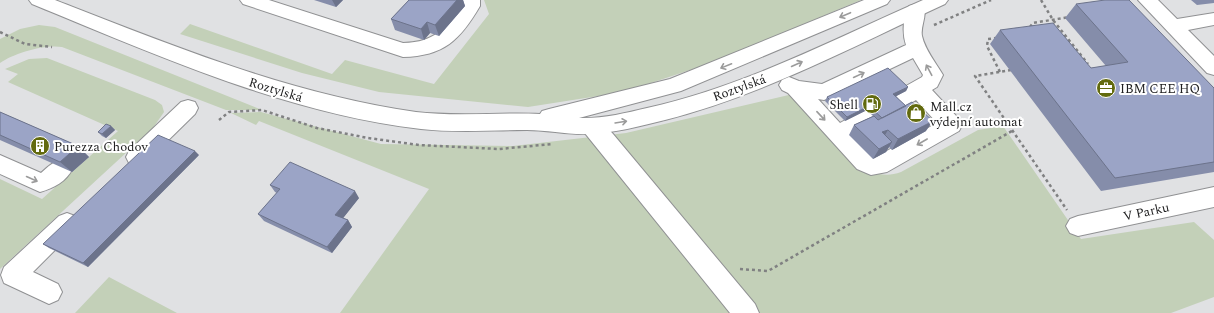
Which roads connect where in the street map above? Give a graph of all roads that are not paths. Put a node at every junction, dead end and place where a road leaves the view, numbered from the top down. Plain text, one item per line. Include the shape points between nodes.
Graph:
1 (38, 0) edge
2 (249, 0) edge
3 (471, 0) edge
4 (881, 0) edge
5 (939, 0) edge
6 (1147, 0) edge
7 (916, 10) junction
8 (1214, 20) edge
9 (1172, 26) junction
10 (916, 48) junction
11 (1214, 68) edge
12 (771, 76) junction
13 (795, 88) junction
14 (919, 90) junction
15 (188, 108) dead end
16 (526, 122) junction
17 (592, 126) junction
18 (838, 134) junction
19 (0, 164) edge
20 (62, 168) edge
21 (120, 173) edge
22 (1214, 197) edge
23 (80, 210) edge
24 (1078, 226) road end
25 (49, 292) dead end
26 (746, 313) edge

1 - 16 main road, Roztylská via 252,82 341,107 419,120 468,124
2 - 3 main road via 402,50 416,51 443,41 471,6
4 -> 16 main road, Roztylská via 674,86
5 - 7 main road, Roztylská
6 - 9 main road
7 - 10 main road via 912,35
12 -> 7 main road, Roztylská
8 - 9 main road
9 - 11 main road
13 -> 10 main road via 824,92
14 -> 10 main road via 930,82 933,75
12 - 13 main road
17 -> 12 main road, Roztylská via 670,110 718,96
13 -> 18 main road
14 - 18 main road
14 -> 18 main road via 951,125 879,166 865,163
15 - 21 main road
16 - 17 main road, Roztylská
17 - 26 main road
19 -> 20 main road via 40,183 47,181
22 - 24 main road, V Parku
23 - 25 main road via 13,275

